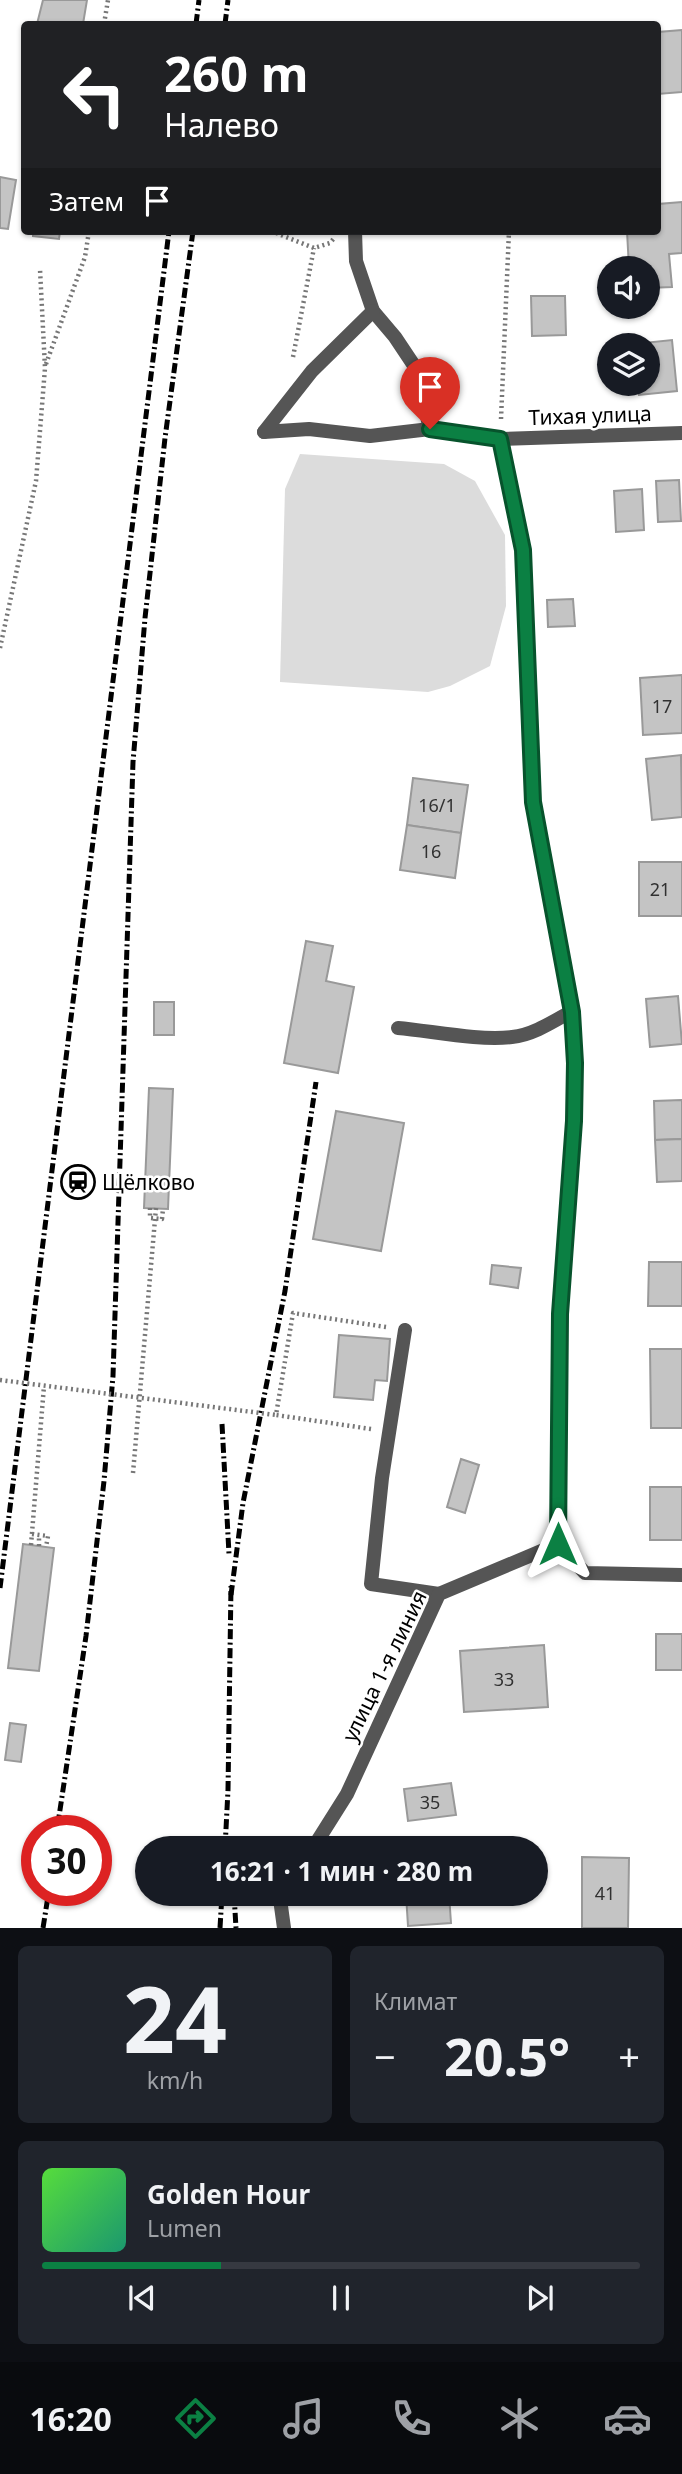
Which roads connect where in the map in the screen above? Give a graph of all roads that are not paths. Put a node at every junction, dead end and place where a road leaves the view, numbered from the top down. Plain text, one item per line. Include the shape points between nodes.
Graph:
1 (355, 235) edge
2 (373, 311) junction
3 (430, 429) junction
4 (682, 433) edge
5 (500, 439) junction
6 (572, 1012) junction
7 (398, 1028) dead end
8 (405, 1330) road end
9 (558, 1544) junction
10 (682, 1575) edge
11 (439, 1594) junction
12 (321, 1836) edge
13 (282, 1906) edge
14 (284, 1928) edge

1 - 2 street via 356,261
2 - 3 street via 415,368
2 - 3 street, Тихая улица via 312,371 264,432 309,429 370,436
3 - 5 street, Тихая улица
4 - 5 street, Тихая улица
5 - 6 street via 523,550 533,802
6 - 7 street via 514,1037
6 - 9 street via 574,1121 560,1314
8 - 11 street via 371,1584
9 - 10 street via 585,1573
9 - 11 street, улица 1-я линия
11 - 12 street, улица 1-я линия via 347,1794
13 - 14 street

